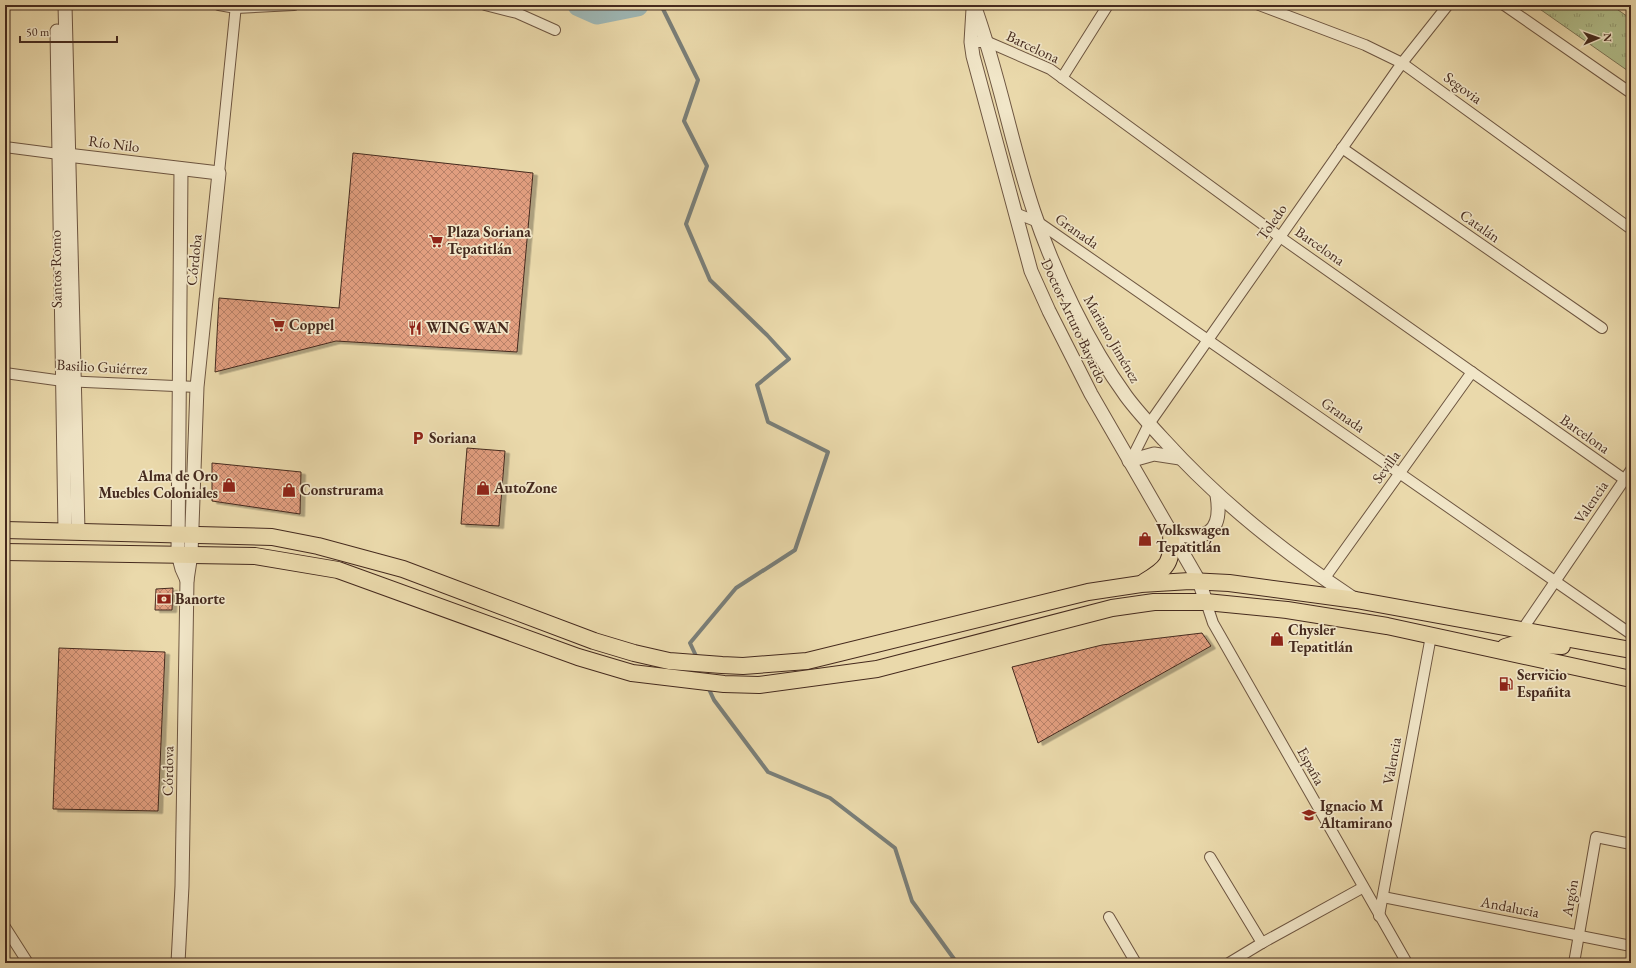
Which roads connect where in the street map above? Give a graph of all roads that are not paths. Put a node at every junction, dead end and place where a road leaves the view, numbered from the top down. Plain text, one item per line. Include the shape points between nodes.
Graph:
1 (57, 5) edge
2 (65, 5) edge
3 (219, 5) edge
4 (294, 5) edge
5 (484, 5) edge
6 (974, 5) edge
7 (1108, 5) edge
8 (1259, 5) edge
9 (1448, 5) edge
10 (1504, 5) edge
11 (236, 6) edge
12 (555, 30) dead end
13 (971, 42) junction
14 (988, 42) junction
15 (1402, 63) junction
16 (1062, 78) junction
17 (1631, 93) edge
18 (5, 147) edge
19 (1342, 148) junction
20 (64, 154) junction
21 (181, 169) junction
22 (219, 173) junction
23 (1015, 213) junction
24 (1038, 222) junction
25 (1631, 229) edge
26 (1280, 236) junction
27 (1602, 328) dead end
28 (1208, 340) junction
29 (1472, 372) junction
30 (5, 373) edge
31 (69, 382) junction
32 (179, 386) junction
33 (197, 387) junction
34 (1149, 424) junction
35 (1180, 458) junction
36 (1129, 461) junction
37 (1631, 470) edge
38 (1400, 473) junction
39 (1627, 482) edge
40 (1217, 495) junction
41 (188, 529) junction
42 (5, 530) edge
43 (34, 530) junction
44 (72, 531) junction
45 (1171, 533) junction
46 (5, 539) edge
47 (5, 552) edge
48 (185, 554) junction
49 (1324, 579) junction
50 (1556, 580) junction
51 (1199, 581) junction
52 (1141, 584) junction
53 (1356, 600) junction
54 (1206, 602) junction
55 (1522, 630) junction
56 (1631, 634) edge
57 (1431, 636) junction
58 (1601, 645) junction
59 (1494, 649) junction
60 (1631, 650) edge
61 (1631, 672) edge
62 (1611, 674) junction
63 (1631, 679) edge
64 (1631, 844) edge
65 (1210, 857) dead end
66 (1362, 888) junction
67 (1383, 897) junction
68 (1379, 916) junction
69 (1109, 917) dead end
70 (5, 927) edge
71 (1578, 936) junction
72 (1262, 943) junction
73 (1631, 946) edge
74 (28, 963) edge
75 (178, 963) edge
76 (1136, 963) edge
77 (1229, 963) edge
78 (1407, 963) edge
79 (1574, 963) edge

1 - 20 street, Santos Romo
2 - 20 street, Santos Romo
3 - 11 street
4 - 11 street
5 - 12 street via 517,13
6 - 13 street, Doctor Arturo Bayardo
6 - 14 street, Mariano Jiménez
7 - 16 street
8 - 15 street, Segovia via 1365,45
9 - 15 street, Toledo
10 - 17 street
11 - 22 street, Córdoba
13 - 14 street
13 - 23 street, Doctor Arturo Bayardo
14 - 16 street, Barcelona via 1050,69
14 - 24 street, Mariano Jiménez
15 - 19 street, Toledo
15 - 25 street, Segovia
16 - 26 street, Barcelona
18 - 20 street, Río Nilo
19 - 26 street, Toledo
19 - 27 street, Catalán
20 - 21 street, Río Nilo
20 - 31 street, Santos Romo
21 - 22 street, Río Nilo
21 - 32 street, Córdoba
22 - 33 street, Córdoba
23 - 24 street, Granada
23 - 36 street, Doctor Arturo Bayardo via 1031,271 1049,311
24 - 28 street, Granada
24 - 34 street, Mariano Jiménez via 1092,341 1126,396
26 - 28 street, Toledo
26 - 29 street, Barcelona
28 - 34 street, Toledo
28 - 38 street, Granada
29 - 38 street, Sevilla
29 - 39 street, Barcelona
30 - 31 street, Basilio Guiérrez
31 - 32 street, Basilio Guiérrez
31 - 44 street, Santos Romo
32 - 33 street, Basilio Guiérrez
32 - 41 street, Córdoba
33 - 41 street, Córdoba
34 - 35 street, Mariano Jiménez
34 - 36 street, Toledo
35 - 36 street via 1154,454
35 - 40 street, Mariano Jiménez
36 - 45 street, Doctor Arturo Bayardo
37 - 39 street, Valencia
38 - 49 street, Sevilla
38 - 50 street, Granada
39 - 50 street, Valencia
40 - 45 street via 1219,516 1211,531 1196,537
40 - 49 street, Mariano Jiménez via 1245,520
41 - 44 main road
41 - 48 street, Córdoba
41 - 52 main road via 272,537 318,546 403,569 634,654 669,661 722,665 807,661 1088,592
42 - 43 main road
43 - 44 main road
43 - 46 main road via 25,535
45 - 51 street, Doctor Arturo Bayardo
45 - 52 main road via 1170,560 1160,573
47 - 48 main road
48 - 54 main road via 255,556 338,570 578,657 632,673 724,684 759,685 877,669 1112,608 1154,602
48 - 75 street, Córdova via 182,568 187,580 182,886
49 - 53 street, Mariano Jiménez
50 - 55 street, Valencia
50 - 56 street, Granada
51 - 52 main road
51 - 53 main road
51 - 54 street, Doctor Arturo Bayardo
53 - 55 main road
54 - 57 main road via 1287,610 1387,626
54 - 66 street, España via 1213,623
55 - 58 main road
57 - 59 main road
57 - 67 street, Valencia
58 - 59 main road via 1515,644
58 - 60 main road
59 - 62 main road
61 - 62 main road
62 - 63 main road
64 - 71 street, Argón via 1596,837
65 - 72 street
66 - 68 street, España
66 - 72 street
67 - 68 street, Valencia
67 - 71 street, Andalucia
68 - 78 street, España
69 - 76 street
70 - 74 street
71 - 73 street, Andalucia
71 - 79 street, Argón
72 - 77 street

